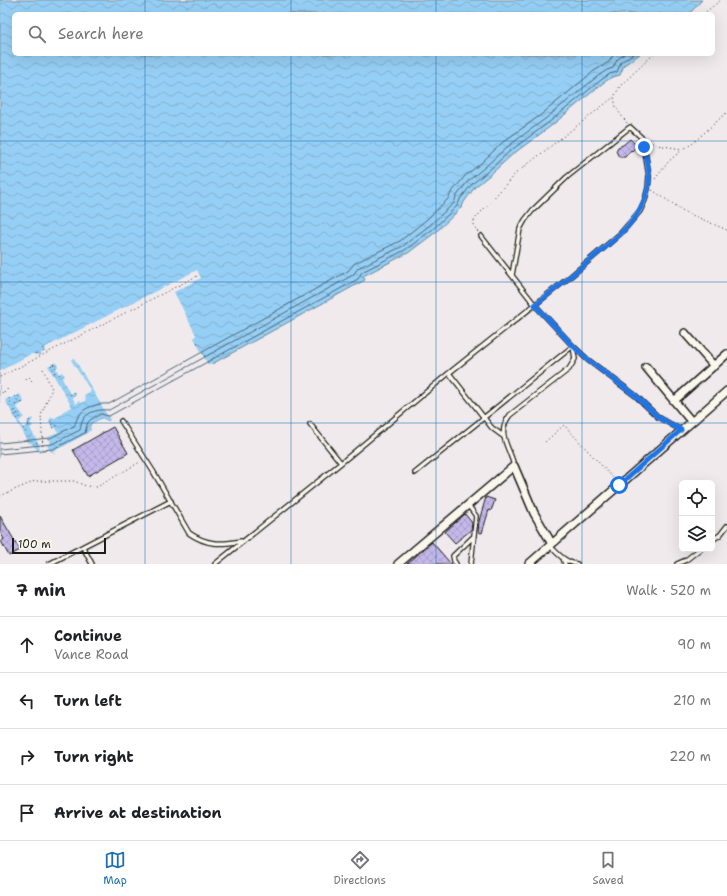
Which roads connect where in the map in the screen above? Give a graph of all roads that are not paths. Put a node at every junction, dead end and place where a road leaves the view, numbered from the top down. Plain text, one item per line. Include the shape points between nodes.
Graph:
1 (481, 236) road end
2 (512, 275) junction
3 (535, 305) junction
4 (685, 333) dead end
5 (573, 346) junction
6 (727, 354) edge
7 (714, 366) junction
8 (646, 367) dead end
9 (449, 373) junction
10 (727, 391) edge
11 (674, 401) junction
12 (483, 418) junction
13 (121, 421) dead end
14 (691, 421) junction
15 (310, 424) dead end
16 (681, 430) junction
17 (503, 436) junction
18 (341, 463) junction
19 (514, 466) junction
20 (415, 473) dead end
21 (171, 502) junction
22 (468, 505) junction
23 (727, 526) edge
24 (474, 537) junction
25 (715, 538) edge
26 (242, 541) junction
27 (551, 545) junction
28 (83, 547) junction
29 (697, 552) edge
30 (563, 558) junction
31 (685, 562) edge
32 (49, 564) edge
33 (92, 564) edge
34 (215, 564) edge
35 (398, 564) edge
36 (456, 564) edge
37 (471, 564) edge
38 (529, 564) edge
39 (565, 564) edge
40 (577, 564) edge
41 (676, 564) edge

1 - 2 lane
2 - 3 lane
2 - 3 lane via 520,229 532,211 567,177 630,127 643,139 649,177 645,200 640,211 620,233
3 - 5 lane
3 - 9 lane
4 - 7 street
5 - 12 lane
5 - 16 lane via 636,396 658,417
5 - 17 lane via 575,359 569,369 510,415 505,422
6 - 7 street
7 - 11 street
8 - 11 street
9 - 12 lane
9 - 18 lane
10 - 14 street
11 - 14 street
12 - 17 lane
12 - 20 lane
13 - 21 lane
14 - 16 street
15 - 18 lane
16 - 27 street
17 - 19 lane
18 - 26 lane
19 - 22 street
19 - 27 street
21 - 26 lane via 189,533 195,538 212,544
21 - 28 lane
22 - 24 lane via 476,516
22 - 35 street
23 - 25 lane
24 - 36 lane via 453,556
24 - 37 lane
26 - 34 lane
27 - 30 lane
27 - 38 street
28 - 32 lane
28 - 33 lane
29 - 31 lane
30 - 39 lane
30 - 40 lane
31 - 41 lane

